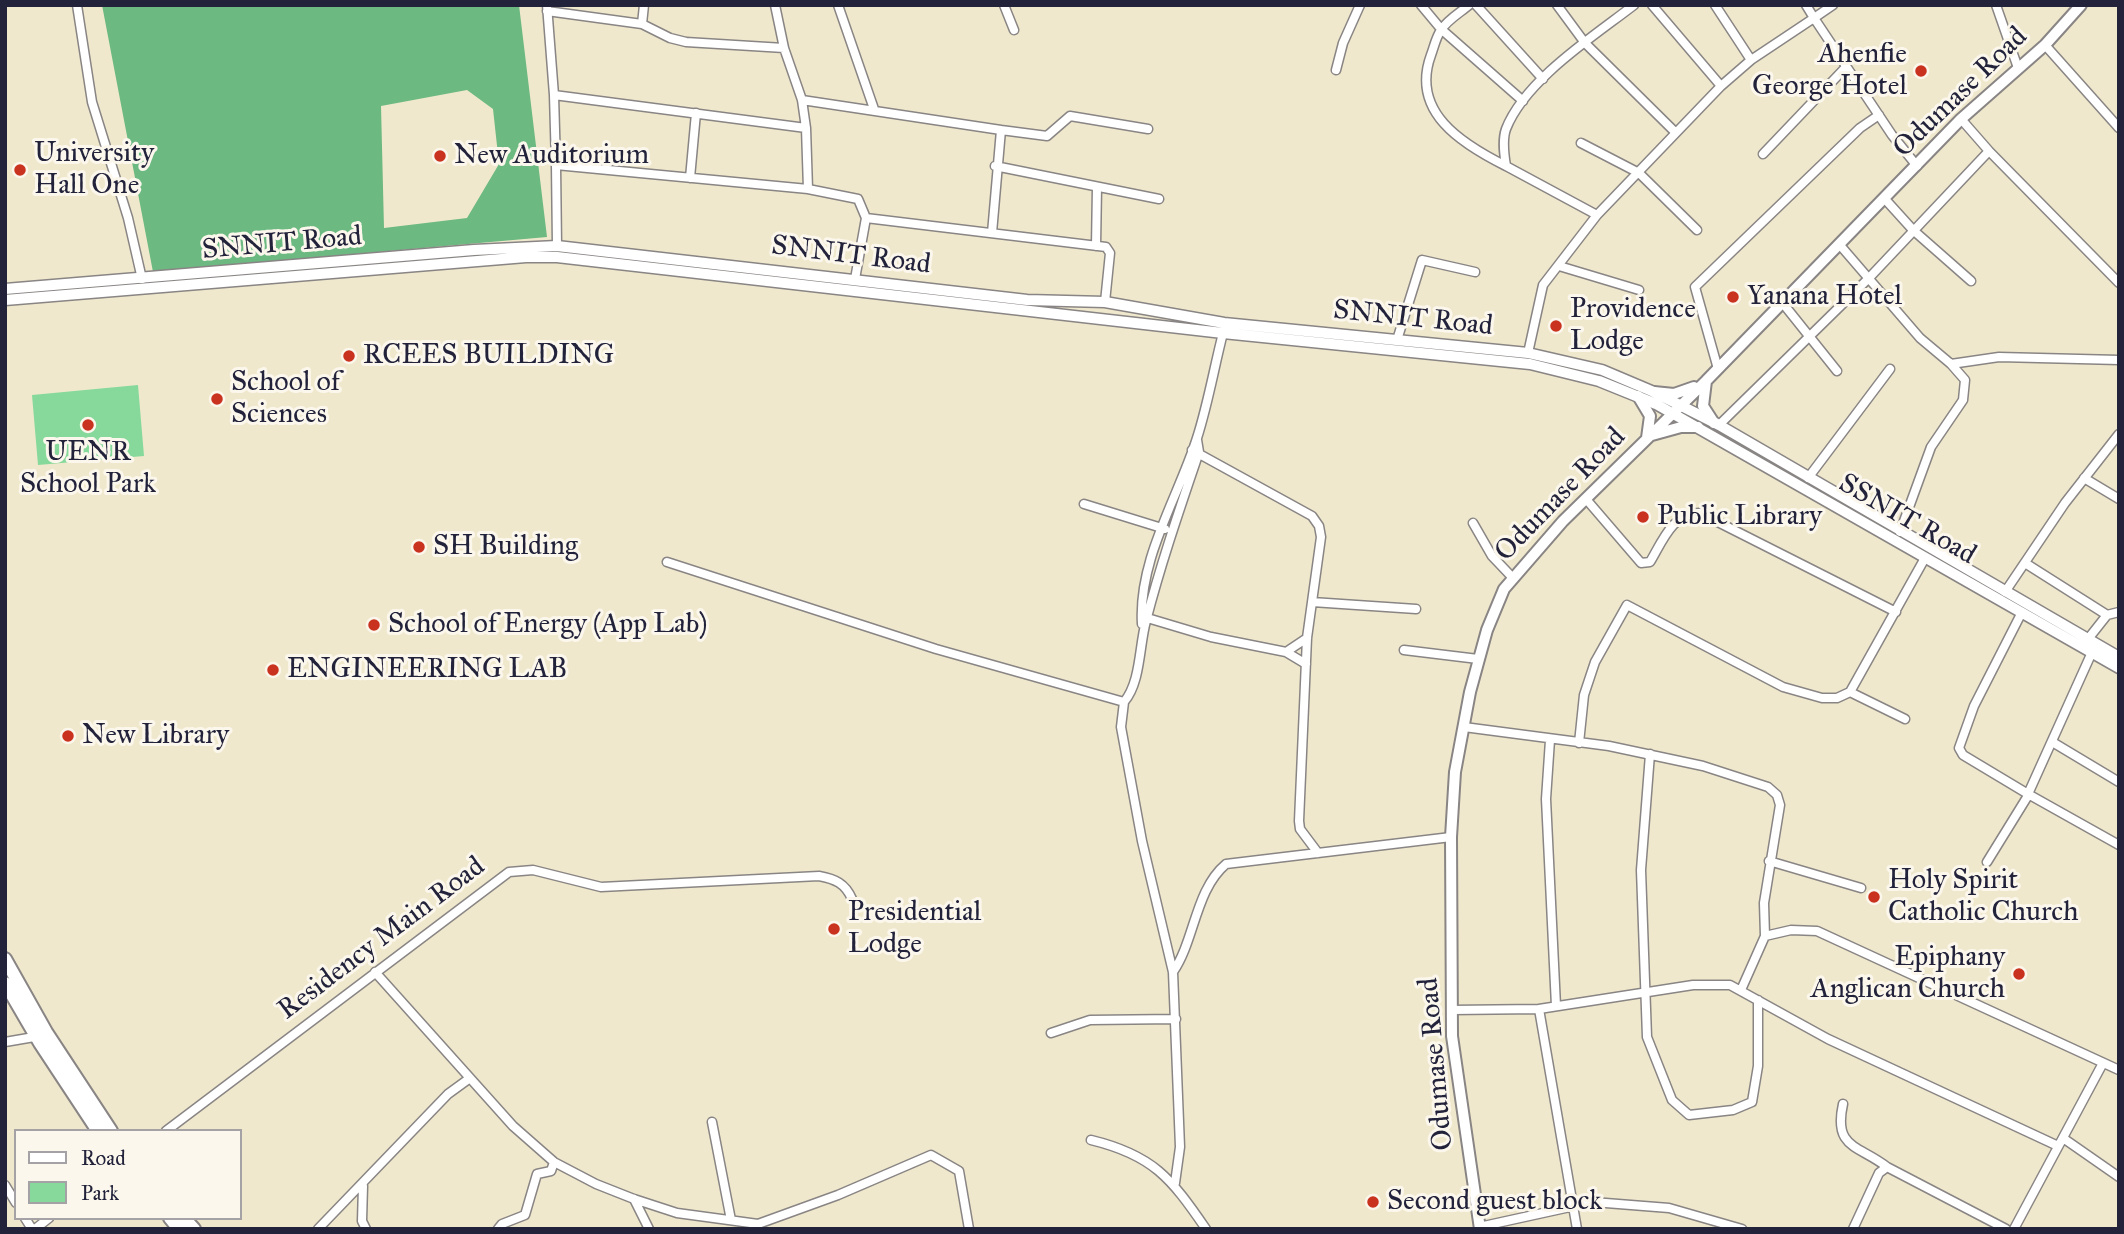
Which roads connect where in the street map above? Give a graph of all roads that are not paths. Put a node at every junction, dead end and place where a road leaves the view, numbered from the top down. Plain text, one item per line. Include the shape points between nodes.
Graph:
1 (77, 5) edge
2 (644, 5) edge
3 (775, 5) edge
4 (838, 5) edge
5 (1004, 5) edge
6 (1345, 5) edge
7 (1421, 5) edge
8 (1469, 5) edge
9 (1476, 5) edge
10 (1558, 5) edge
11 (1634, 5) edge
12 (1652, 5) edge
13 (1715, 5) edge
14 (1806, 5) edge
15 (1833, 5) edge
16 (1996, 5) edge
17 (2081, 5) edge
18 (547, 8) edge
19 (1357, 9) edge
20 (1814, 18) junction
21 (642, 24) junction
22 (1441, 29) junction
23 (1014, 30) dead end
24 (1585, 43) junction
25 (2045, 46) junction
26 (785, 48) junction
27 (1751, 60) junction
28 (1846, 67) junction
29 (2018, 68) junction
30 (1336, 70) dead end
31 (1543, 79) junction
32 (1721, 86) junction
33 (554, 95) junction
34 (802, 100) junction
35 (1523, 101) junction
36 (874, 109) junction
37 (696, 113) junction
38 (1879, 115) junction
39 (1961, 119) junction
40 (806, 128) junction
41 (2119, 128) edge
42 (1149, 129) dead end
43 (1001, 130) junction
44 (1675, 132) junction
45 (1581, 143) dead end
46 (1989, 151) junction
47 (1763, 153) dead end
48 (556, 165) junction
49 (995, 166) junction
50 (1506, 166) junction
51 (1917, 166) junction
52 (1639, 173) junction
53 (690, 178) junction
54 (1097, 187) junction
55 (808, 189) junction
56 (1884, 198) junction
57 (1159, 200) dead end
58 (1597, 215) junction
59 (866, 218) junction
60 (1697, 230) dead end
61 (1913, 230) junction
62 (992, 233) junction
63 (1839, 244) junction
64 (557, 246) junction
65 (1096, 246) junction
66 (1559, 266) junction
67 (1475, 272) dead end
68 (261, 274) junction
69 (247, 275) junction
70 (1870, 278) junction
71 (142, 279) junction
72 (855, 279) junction
73 (1971, 281) dead end
74 (2119, 283) edge
75 (5, 289) edge
76 (1639, 290) dead end
77 (5, 300) edge
78 (1781, 301) junction
79 (1105, 302) junction
80 (1011, 304) junction
81 (1026, 306) junction
82 (1223, 333) junction
83 (1810, 336) junction
84 (1342, 340) junction
85 (1397, 340) junction
86 (1361, 342) junction
87 (1528, 353) junction
88 (2119, 360) edge
89 (1951, 364) junction
90 (1718, 369) junction
91 (1890, 369) dead end
92 (1837, 371) dead end
93 (1706, 381) junction
94 (1654, 392) junction
95 (1638, 396) junction
96 (1676, 409) junction
97 (1716, 424) junction
98 (1698, 427) junction
99 (2119, 434) edge
100 (1648, 438) junction
101 (1196, 451) junction
102 (1808, 478) junction
103 (2084, 478) junction
104 (1586, 499) junction
105 (2119, 499) edge
106 (1084, 504) dead end
107 (1473, 523) dead end
108 (1161, 528) junction
109 (1172, 530) junction
110 (1899, 532) junction
111 (1925, 558) junction
112 (667, 562) dead end
113 (2025, 563) junction
114 (1512, 577) junction
115 (2006, 592) junction
116 (1312, 602) junction
117 (1416, 609) dead end
118 (1896, 612) junction
119 (2022, 612) junction
120 (2119, 612) edge
121 (2107, 615) junction
122 (1144, 617) junction
123 (1307, 638) junction
124 (2092, 645) junction
125 (1404, 650) dead end
126 (1286, 652) junction
127 (2119, 657) edge
128 (1478, 659) junction
129 (1306, 664) junction
130 (2119, 668) edge
131 (1850, 692) junction
132 (1124, 702) junction
133 (1905, 719) dead end
134 (1464, 727) junction
135 (1550, 740) junction
136 (1579, 743) junction
137 (2054, 743) junction
138 (1650, 754) junction
139 (2119, 782) edge
140 (2029, 794) junction
141 (1451, 837) junction
142 (2119, 845) edge
143 (1318, 853) junction
144 (1769, 861) junction
145 (1987, 862) dead end
146 (1861, 888) dead end
147 (852, 899) dead end
148 (1765, 936) junction
149 (5, 959) edge
150 (375, 972) junction
151 (1172, 972) junction
152 (5, 983) edge
153 (1741, 990) junction
154 (1644, 993) junction
155 (1758, 1000) junction
156 (1556, 1006) junction
157 (1539, 1009) junction
158 (1451, 1010) junction
159 (1176, 1019) junction
160 (33, 1021) junction
161 (1051, 1033) dead end
162 (41, 1035) junction
163 (5, 1042) edge
164 (2103, 1063) junction
165 (2119, 1070) edge
166 (470, 1078) junction
167 (1843, 1104) dead end
168 (712, 1122) dead end
169 (96, 1129) edge
170 (110, 1129) edge
171 (169, 1129) edge
172 (1091, 1140) dead end
173 (2060, 1142) junction
174 (554, 1161) junction
175 (1887, 1167) junction
176 (2119, 1177) edge
177 (1175, 1183) junction
178 (363, 1186) junction
179 (635, 1199) junction
180 (1573, 1205) junction
181 (731, 1220) junction
182 (758, 1226) edge
183 (1480, 1228) edge
184 (318, 1229) edge
185 (366, 1229) edge
186 (498, 1229) edge
187 (649, 1229) edge
188 (969, 1229) edge
189 (1206, 1229) edge
190 (1577, 1229) edge
191 (1742, 1229) edge
192 (1853, 1229) edge
193 (2006, 1229) edge
194 (2014, 1229) edge

1 - 71 street via 92,102
2 - 21 street
3 - 26 street
4 - 36 street
5 - 23 street
6 - 19 street
7 - 22 street
8 - 22 street
9 - 31 street
10 - 24 street
11 - 24 street
12 - 32 street
13 - 27 street
14 - 20 street
15 - 20 street
16 - 29 street
17 - 25 main road, Odumase Road
18 - 21 street
18 - 33 street
19 - 30 street
20 - 27 street
20 - 28 street
21 - 26 street via 687,42
22 - 35 street
22 - 50 street via 1427,67 1434,114 1467,147
24 - 31 street
24 - 44 street
25 - 29 main road, Odumase Road
25 - 41 street
26 - 34 street
27 - 32 street
28 - 38 street
28 - 47 street
29 - 39 main road, Odumase Road
31 - 35 street
32 - 44 street
33 - 37 street
33 - 48 street
34 - 36 street
34 - 40 street
35 - 50 street via 1504,136
36 - 43 street
37 - 40 street
37 - 53 street
38 - 51 street
38 - 90 street via 1695,286
39 - 46 street
39 - 51 main road, Odumase Road
40 - 55 street
42 - 43 street via 1070,116 1047,136
43 - 49 street
44 - 52 street
45 - 52 street
46 - 61 street
46 - 74 street
48 - 53 street
48 - 64 street
49 - 54 street
49 - 62 street
50 - 58 street
51 - 56 main road, Odumase Road
52 - 58 street
52 - 60 street
53 - 55 street
54 - 57 street
54 - 65 street
55 - 59 street via 858,199
56 - 61 street
56 - 63 main road, Odumase Road
58 - 66 street
59 - 62 street
59 - 72 street
61 - 70 street
61 - 73 street
62 - 65 street
63 - 70 street
63 - 78 main road, Odumase Road
64 - 68 street, SNNIT Road via 474,250
64 - 72 street, SNNIT Road
65 - 79 street via 1106,247 1110,253
66 - 76 street
66 - 87 street via 1539,296
67 - 85 street via 1422,260
68 - 69 street, SNNIT Road
68 - 80 street, SNNIT Road via 557,257
69 - 71 street, SNNIT Road
69 - 77 street, SNNIT Road
70 - 83 street
70 - 89 street via 1920,338
71 - 75 street, SNNIT Road
72 - 80 street, SNNIT Road
78 - 83 street
78 - 90 main road, Odumase Road
79 - 81 street, SNNIT Road
79 - 84 street, SNNIT Road
80 - 81 street, SNNIT Road
81 - 82 street, SNNIT Road
82 - 84 street, SNNIT Road
82 - 101 street
83 - 92 street
83 - 97 street
84 - 86 street, SNNIT Road
85 - 86 street, SNNIT Road
85 - 87 street, SNNIT Road
86 - 95 street, SNNIT Road via 1530,364
87 - 94 street, SNNIT Road via 1602,370
88 - 89 street via 1999,357
89 - 110 street via 1965,380 1966,393 1931,447
90 - 93 main road, Odumase Road
91 - 102 street
93 - 94 main road via 1678,394
93 - 96 main road, Odumase Road
93 - 97 main road via 1703,406
94 - 96 street, SNNIT Road
95 - 96 street, SNNIT Road
95 - 100 main road via 1650,416
96 - 97 street, SSNIT Road
96 - 98 street, SSNIT Road
96 - 100 main road, Odumase Road
97 - 102 street, SSNIT Road
98 - 100 main road via 1681,427
98 - 111 street, SSNIT Road
99 - 103 street
100 - 104 main road, Odumase Road
101 - 108 street
101 - 109 street
101 - 116 street via 1312,516 1321,537
102 - 110 street, SSNIT Road
103 - 105 street
103 - 113 street
104 - 114 main road, Odumase Road
104 - 118 street via 1641,563 1650,562 1678,519 1700,513
106 - 108 street
107 - 114 street via 1492,556
108 - 109 street
108 - 122 street via 1142,595
109 - 122 street
110 - 115 street, SSNIT Road
111 - 118 street
111 - 119 street, SSNIT Road
112 - 132 street via 936,649
113 - 115 street
113 - 121 street
114 - 128 main road, Odumase Road via 1495,608
115 - 124 street, SSNIT Road
116 - 117 street
116 - 123 street
118 - 131 street
119 - 124 street, SSNIT Road
119 - 140 street via 1974,706 1959,748 1963,755
120 - 121 street
121 - 124 street
122 - 126 street
122 - 132 street via 1134,684
123 - 126 street
123 - 129 street
124 - 127 street, SSNIT Road
124 - 130 street, SSNIT Road
124 - 137 street
125 - 128 street
126 - 129 street
128 - 134 main road, Odumase Road
129 - 143 street via 1300,829
131 - 133 street
131 - 136 street via 1822,698 1783,687 1627,605 1595,662 1584,695
132 - 151 street via 1121,727
134 - 135 street
134 - 141 main road, Odumase Road via 1452,793
135 - 136 street
135 - 156 street via 1546,799
136 - 138 street
137 - 139 street
137 - 140 street
138 - 144 street via 1703,766 1768,787 1777,795 1779,816
138 - 154 street via 1641,870
140 - 142 street
140 - 145 street
141 - 143 street
141 - 158 main road, Odumase Road
143 - 151 street via 1226,864 1205,895
144 - 146 street
144 - 148 street
147 - 150 street, Residency Main Road via 835,879 819,876 601,887 520,869 498,877
148 - 153 street
148 - 164 street via 1817,931
149 - 160 main road
150 - 166 street
150 - 171 street, Residency Main Road
151 - 159 street
152 - 160 main road
153 - 154 street via 1716,984
153 - 155 street
154 - 155 street via 1647,1037 1658,1070 1672,1100 1689,1115 1733,1110 1752,1102 1758,1066
154 - 156 street
155 - 173 street via 1828,1039
156 - 157 street
157 - 158 street
157 - 180 street
158 - 183 main road, Odumase Road via 1455,1070
159 - 161 street via 1090,1020
159 - 177 street via 1180,1147
160 - 162 main road
162 - 163 street
162 - 169 main road
162 - 170 main road
164 - 165 street
164 - 173 street
166 - 174 street via 513,1126
166 - 178 street via 448,1094
167 - 175 street via 1841,1133 1849,1144
168 - 181 street
172 - 177 street via 1135,1154
173 - 176 street
173 - 194 street
174 - 179 street
174 - 186 street via 551,1171 537,1174 525,1214
175 - 192 street via 1879,1174
175 - 193 street
177 - 189 street
178 - 184 street
178 - 185 street
179 - 181 street via 677,1213
179 - 187 street
180 - 183 street
180 - 190 street
180 - 191 street via 1624,1202 1669,1208
181 - 182 street
182 - 188 street via 931,1155 959,1171

